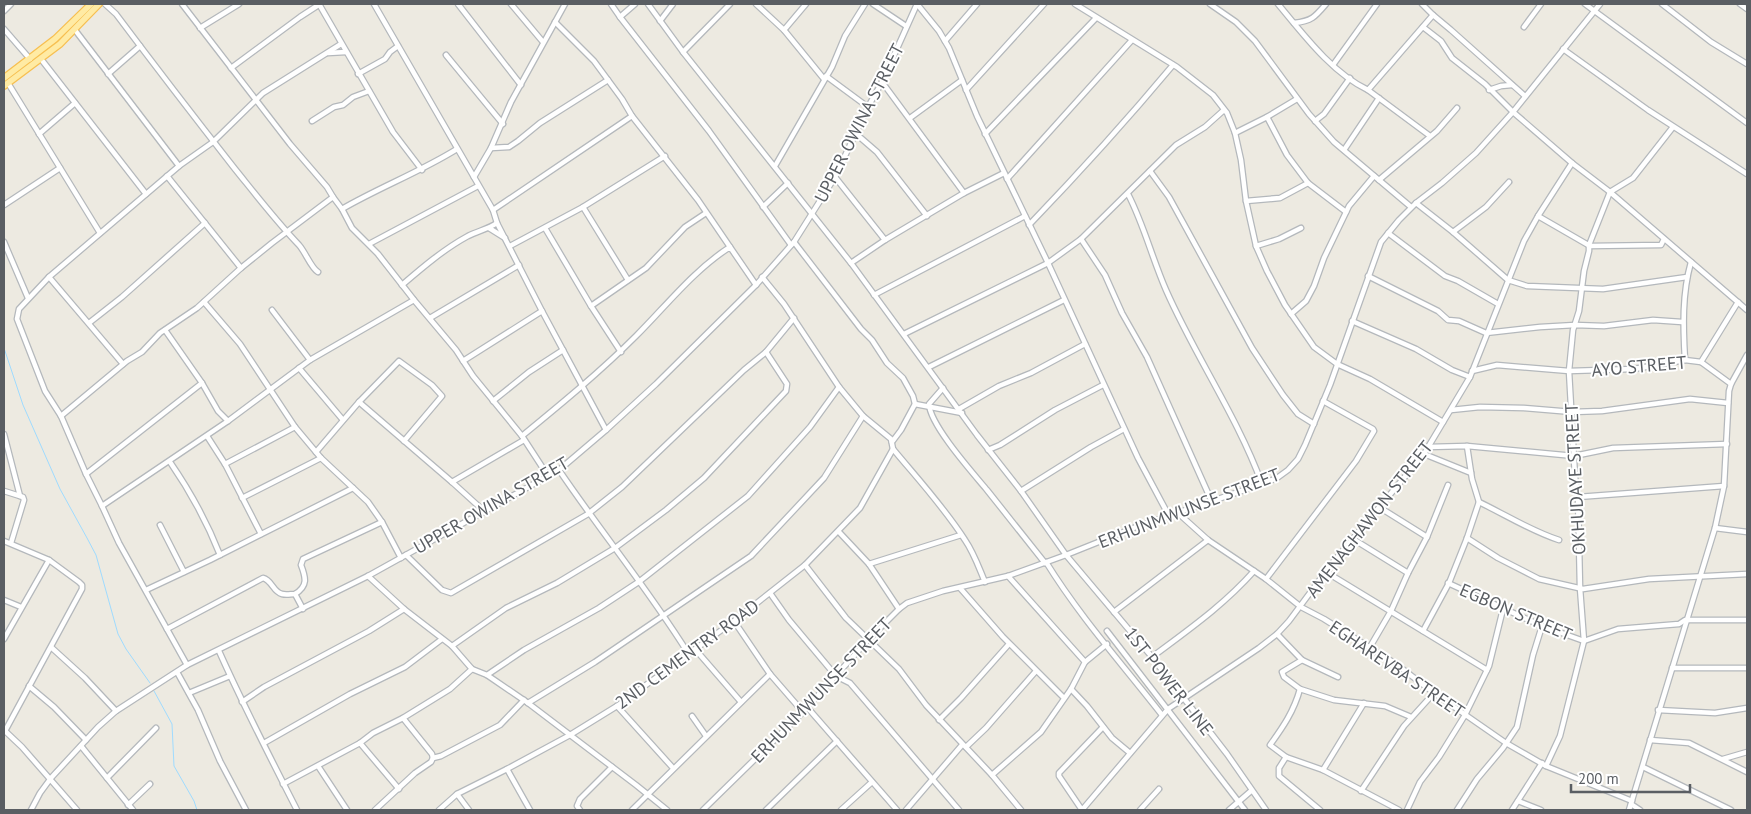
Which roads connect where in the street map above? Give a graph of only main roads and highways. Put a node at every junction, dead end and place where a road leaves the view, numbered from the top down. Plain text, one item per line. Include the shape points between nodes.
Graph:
1 (90, 4) edge
2 (99, 4) edge
3 (5, 82) edge

1 - 3 main road via 71,25
2 - 3 main road via 41,59

